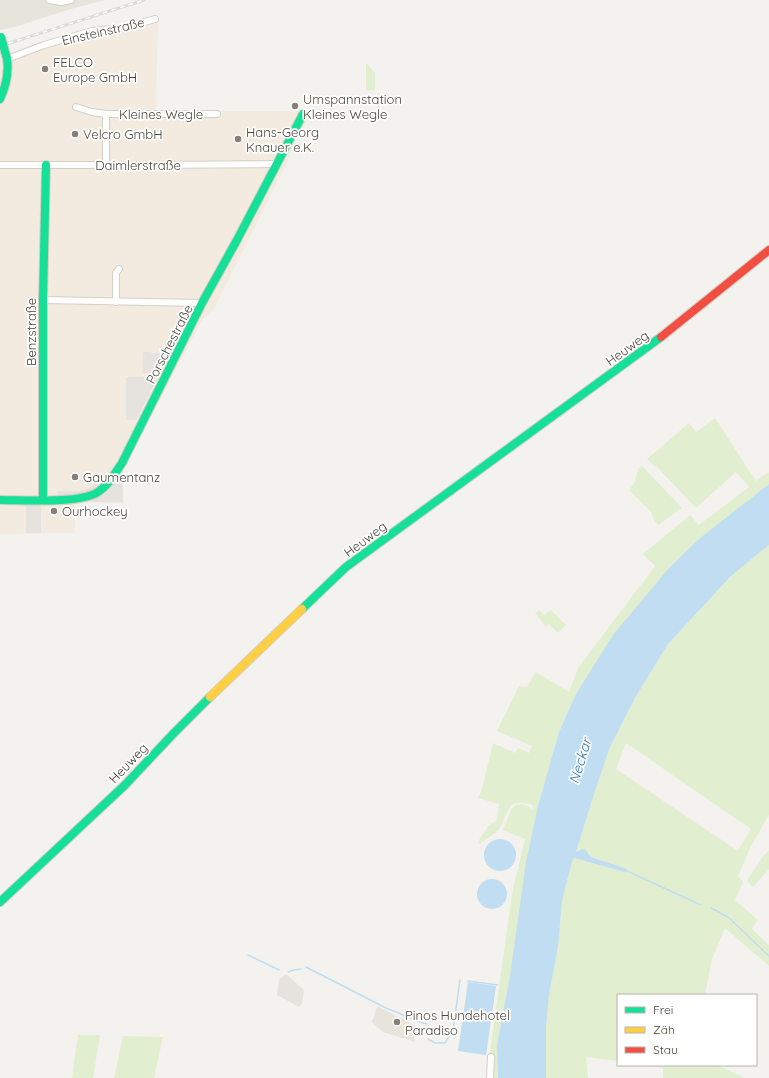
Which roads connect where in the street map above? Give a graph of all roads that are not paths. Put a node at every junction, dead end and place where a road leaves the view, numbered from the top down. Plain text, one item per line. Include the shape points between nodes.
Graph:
1 (49, 0) edge
2 (71, 0) edge
3 (155, 19) dead end
4 (0, 36) edge
5 (7, 59) junction
6 (0, 99) edge
7 (76, 107) dead end
8 (106, 114) junction
9 (217, 114) dead end
10 (303, 114) dead end
11 (0, 164) edge
12 (106, 164) junction
13 (276, 164) junction
14 (46, 165) junction
15 (769, 250) edge
16 (119, 269) dead end
17 (43, 300) junction
18 (116, 302) junction
19 (202, 303) junction
20 (0, 500) edge
21 (43, 500) junction
22 (12, 891) junction
23 (0, 897) edge
24 (0, 902) edge
25 (491, 1057) dead end
26 (490, 1078) edge

1 - 2 street
3 - 5 street, Einsteinstraße via 123,28 86,32
4 - 5 street, bridge
5 - 6 street via 8,77
7 - 8 street, Kleines Wegle
8 - 9 street, Kleines Wegle
8 - 12 street, Kleines Wegle
10 - 13 street, Porschestraße
11 - 14 street, Daimlerstraße
12 - 13 street, Daimlerstraße
12 - 14 street, Daimlerstraße
13 - 19 street, Porschestraße
14 - 17 street, Benzstraße
15 - 22 street, Heuweg via 662,337 346,567 212,695 125,785
16 - 18 street via 116,273
17 - 18 street
17 - 21 street, Benzstraße
18 - 19 street
19 - 21 street, Porschestraße via 122,463 109,482 96,494 87,498
20 - 21 street, Porschestraße
22 - 23 street
22 - 24 street, Heuweg
25 - 26 street

